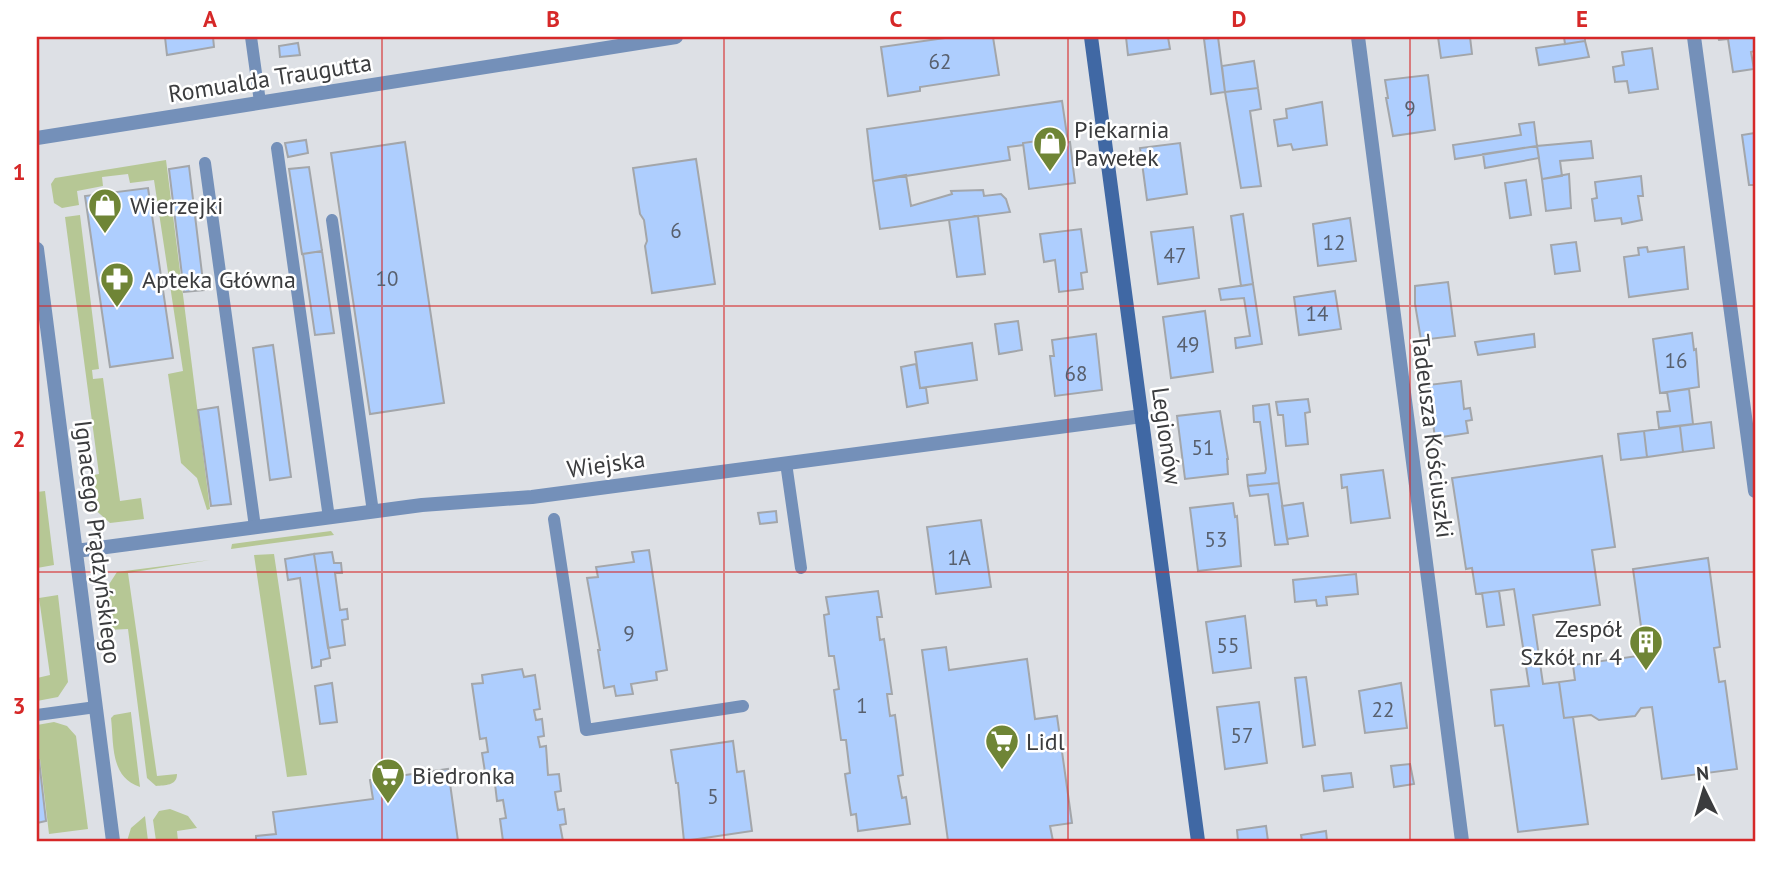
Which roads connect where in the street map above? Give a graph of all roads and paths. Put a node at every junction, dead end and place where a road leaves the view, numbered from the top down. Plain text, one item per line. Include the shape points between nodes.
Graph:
1 (251, 37) edge
2 (676, 37) edge
3 (1091, 37) edge
4 (1358, 37) edge
5 (1694, 37) edge
6 (260, 102) junction
7 (37, 138) edge
8 (276, 148) dead end
9 (205, 163) dead end
10 (332, 220) dead end
11 (37, 249) edge
12 (1142, 416) junction
13 (786, 464) junction
14 (1755, 491) edge
15 (373, 512) junction
16 (329, 518) junction
17 (554, 519) dead end
18 (255, 527) junction
19 (76, 551) junction
20 (801, 568) dead end
21 (743, 706) dead end
22 (96, 707) junction
23 (37, 715) edge
24 (113, 841) edge
25 (1198, 841) edge
26 (1462, 841) edge

1 - 6 lane
2 - 6 street, Romualda Traugutta
3 - 12 street, Legionów
4 - 26 street, Tadeusza Kościuszki
5 - 14 street
6 - 7 street, Romualda Traugutta
8 - 16 lane
9 - 18 lane
10 - 15 lane
11 - 19 street, Ignacego Prądzyńskiego
12 - 13 street, Wiejska
12 - 25 street, Legionów
13 - 15 street, Wiejska
13 - 20 lane
15 - 16 street, Wiejska
16 - 18 street, Wiejska
17 - 21 lane via 586,730
18 - 19 street, Wiejska
19 - 22 street, Ignacego Prądzyńskiego
22 - 23 lane
22 - 24 street, Ignacego Prądzyńskiego

